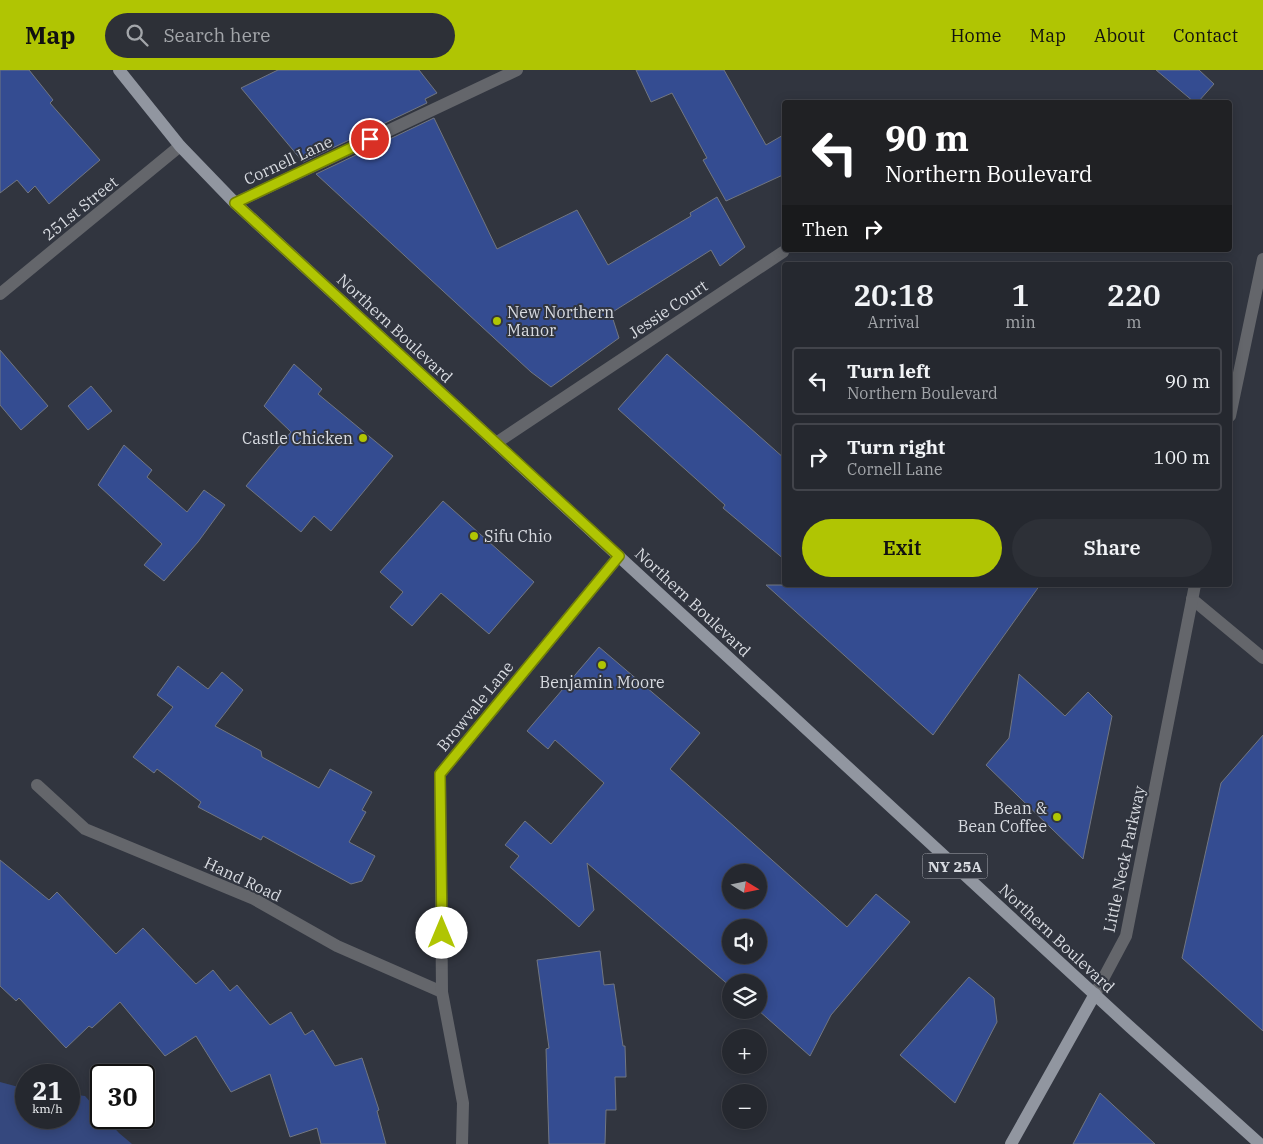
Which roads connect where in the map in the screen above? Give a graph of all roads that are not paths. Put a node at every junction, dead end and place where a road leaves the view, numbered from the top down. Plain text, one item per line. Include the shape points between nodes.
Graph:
1 (119, 70) edge
2 (517, 70) edge
3 (180, 146) junction
4 (235, 203) junction
5 (783, 252) dead end
6 (1263, 260) edge
7 (0, 294) edge
8 (1232, 407) edge
9 (496, 443) junction
10 (619, 556) junction
11 (1195, 587) edge
12 (1192, 599) junction
13 (1263, 658) edge
14 (37, 785) dead end
15 (442, 992) junction
16 (1095, 994) junction
17 (462, 1144) edge
18 (1011, 1144) edge
19 (1260, 1144) edge

1 - 3 main road, Northern Boulevard
2 - 4 street, Cornell Lane
3 - 4 main road, Northern Boulevard / NY 25A
3 - 7 street, 251st Street
4 - 9 main road, Northern Boulevard / NY 25A
5 - 9 street, Jessie Court
6 - 8 street
9 - 10 main road, Northern Boulevard / NY 25A
10 - 15 street, Browvale Lane via 440,774
10 - 16 main road, Northern Boulevard / NY 25A
11 - 12 street, Little Neck Parkway
12 - 13 street
12 - 16 street, Little Neck Parkway via 1128,931
14 - 15 street, Hand Road via 85,829 254,899 336,946
15 - 17 street, Browvale Lane via 463,1103
16 - 18 main road, Little Neck Parkway
16 - 19 main road, Northern Boulevard / NY 25A

